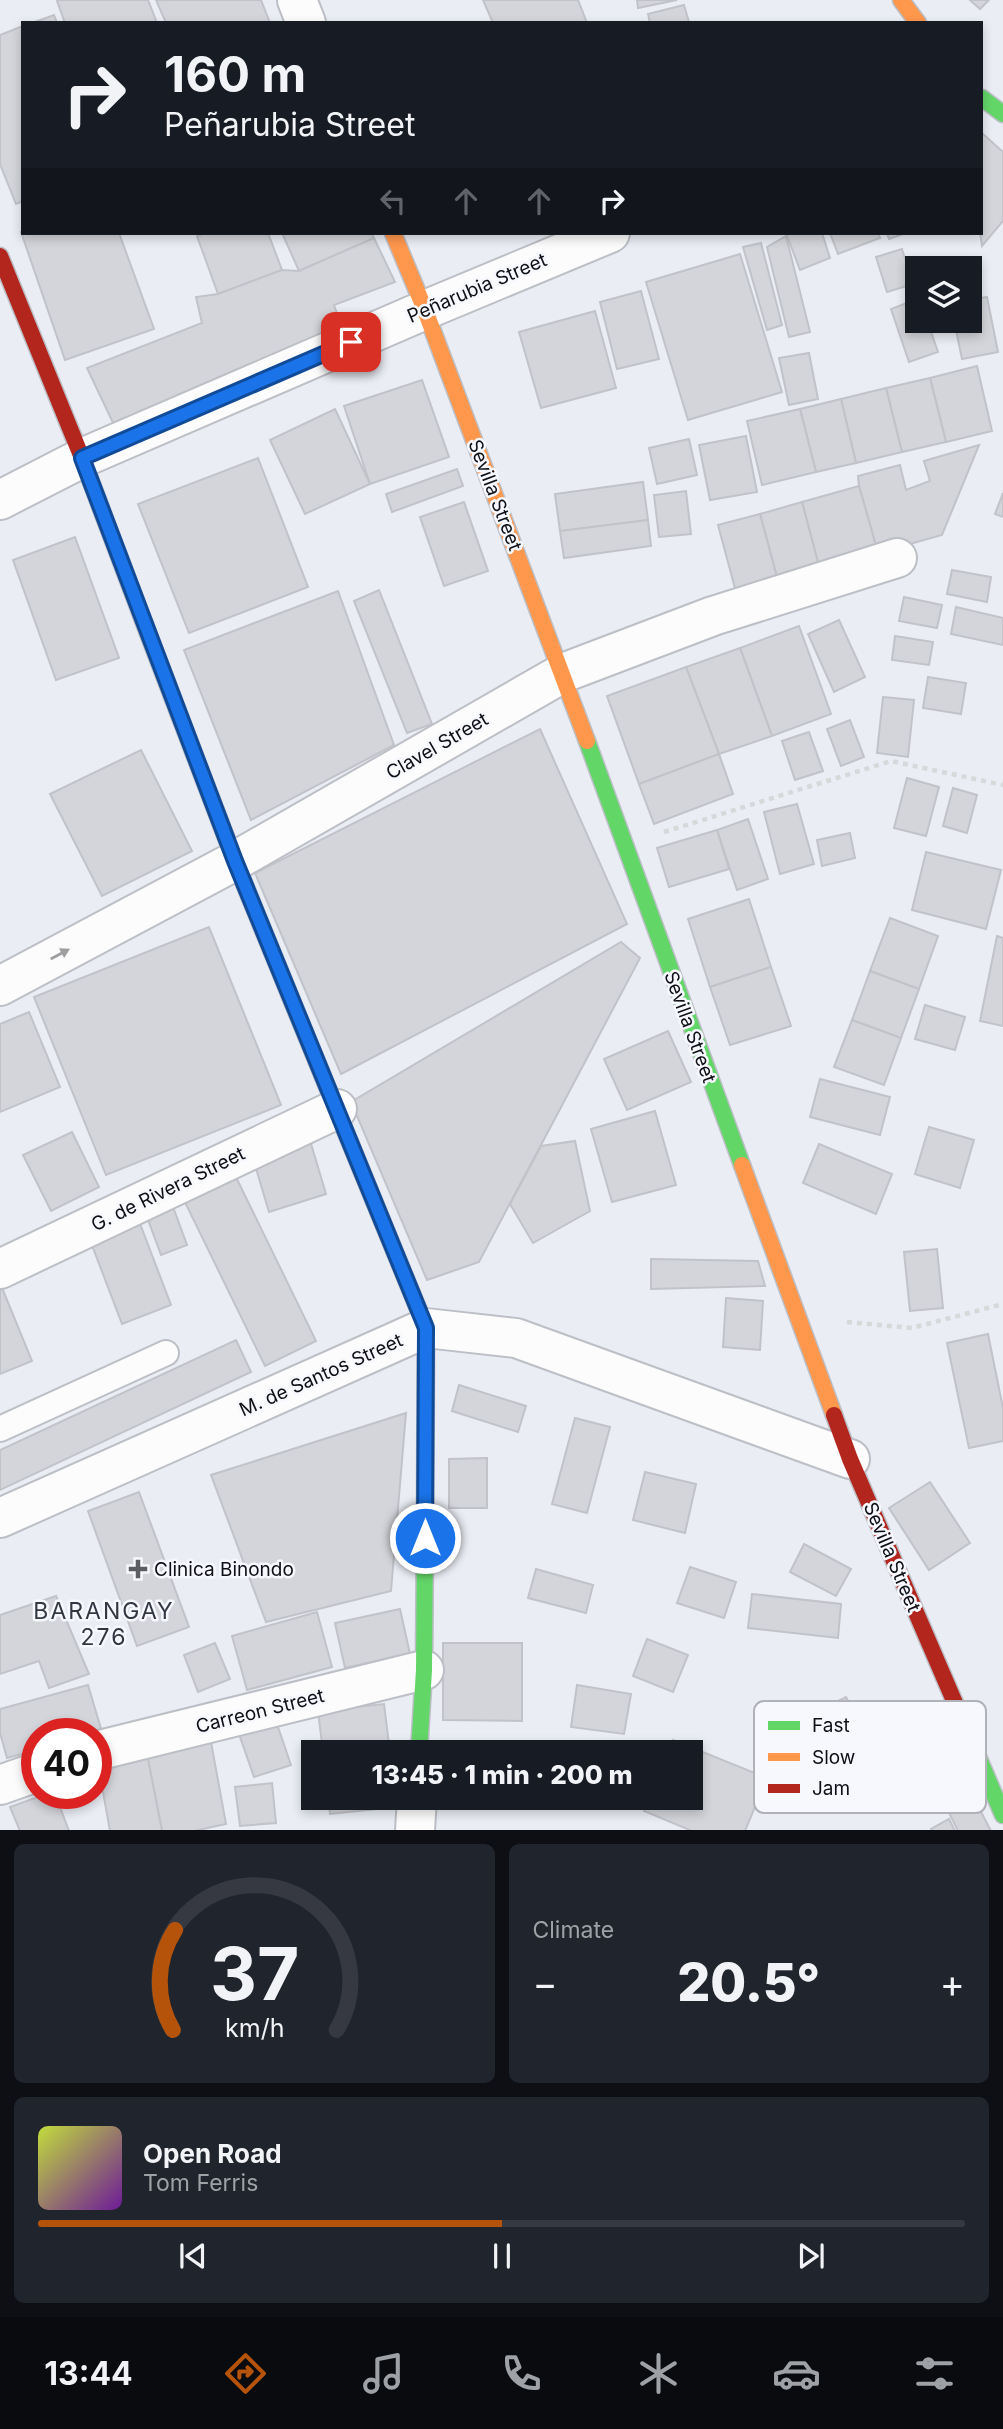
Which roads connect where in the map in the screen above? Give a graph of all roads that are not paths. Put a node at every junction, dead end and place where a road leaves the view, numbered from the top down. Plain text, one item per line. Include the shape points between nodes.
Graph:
1 (297, 0) edge
2 (901, 0) edge
3 (305, 21) edge
4 (917, 21) edge
5 (983, 99) edge
6 (1003, 114) edge
7 (394, 235) edge
8 (605, 235) edge
9 (0, 256) edge
10 (425, 310) junction
11 (82, 458) junction
12 (0, 500) edge
13 (897, 558) dead end
14 (563, 673) junction
15 (235, 861) junction
16 (0, 986) edge
17 (337, 1108) junction
18 (0, 1269) edge
19 (426, 1328) junction
20 (166, 1353) dead end
21 (0, 1429) edge
22 (850, 1459) junction
23 (0, 1518) edge
24 (424, 1670) junction
25 (954, 1701) edge
26 (420, 1740) edge
27 (112, 1747) edge
28 (986, 1775) edge
29 (21, 1778) edge
30 (0, 1785) edge
31 (416, 1810) edge
32 (1003, 1815) edge
33 (415, 1830) edge

1 - 3 street
2 - 4 street
5 - 6 street
7 - 10 street, Sevilla Street
8 - 10 street, Peñarubia Street
9 - 11 street
10 - 11 street, Peñarubia Street
10 - 14 street, Sevilla Street
11 - 12 street, Peñarubia Street
11 - 15 street
13 - 14 street, Clavel Street via 713,616
14 - 15 street, Clavel Street
14 - 22 street, Sevilla Street
16 -> 15 street, Clavel Street
15 - 17 street
17 - 18 street, G. de Rivera Street
17 - 19 street
19 - 22 street, M. de Santos Street via 516,1338
19 - 23 street, M. de Santos Street
19 - 24 street
20 - 21 lane
22 - 25 street, Sevilla Street
24 - 26 street
24 - 27 street, Carreon Street
28 - 32 street, Sevilla Street
29 - 30 street
31 - 33 street

